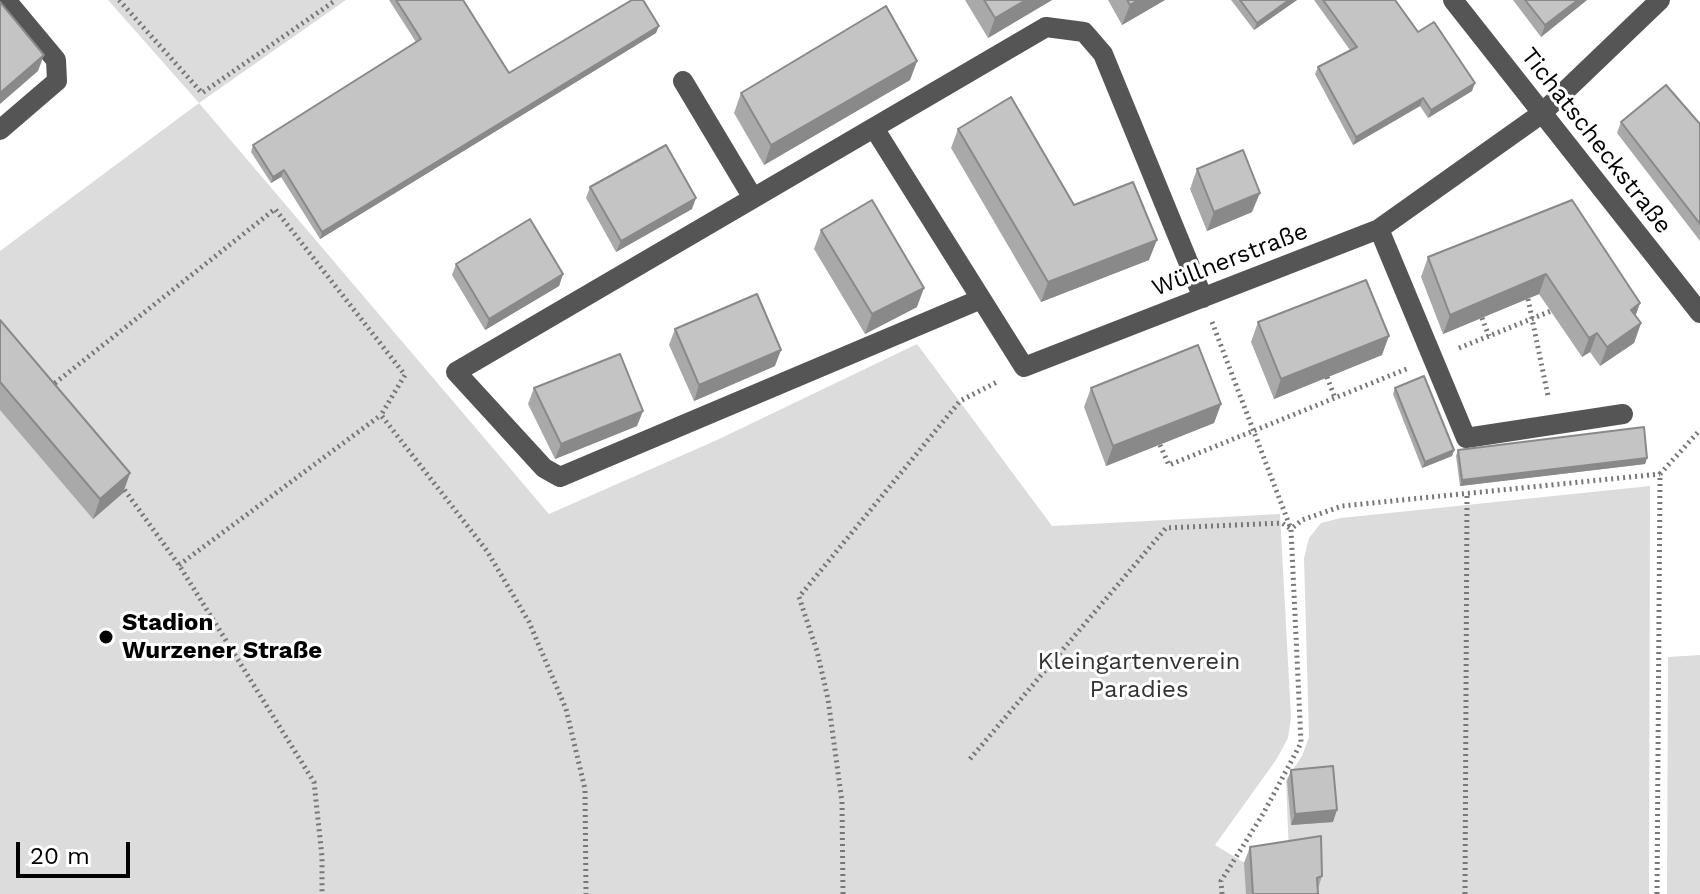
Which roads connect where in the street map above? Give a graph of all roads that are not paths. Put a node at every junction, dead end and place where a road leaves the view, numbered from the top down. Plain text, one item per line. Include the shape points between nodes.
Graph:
1 (6, 0) edge
2 (1453, 0) edge
3 (1660, 0) edge
4 (683, 81) dead end
5 (1541, 114) junction
6 (874, 128) junction
7 (0, 130) edge
8 (753, 198) junction
9 (1379, 229) junction
10 (1203, 298) junction
11 (981, 299) junction
12 (1700, 313) edge
13 (1623, 414) dead end

1 - 7 street via 56,60 57,81
2 - 5 street, Tichatscheckstraße
3 - 5 street, Wüllnerstraße
4 - 8 street
5 - 9 street, Wüllnerstraße
5 - 12 street, Tichatscheckstraße
6 - 8 street
6 - 10 street via 1046,27 1084,32 1103,54
6 - 11 street
8 - 11 street via 456,372 544,468 560,477
9 - 10 street, Wüllnerstraße
9 - 13 street via 1466,438
10 - 11 street, Wüllnerstraße via 1024,367

